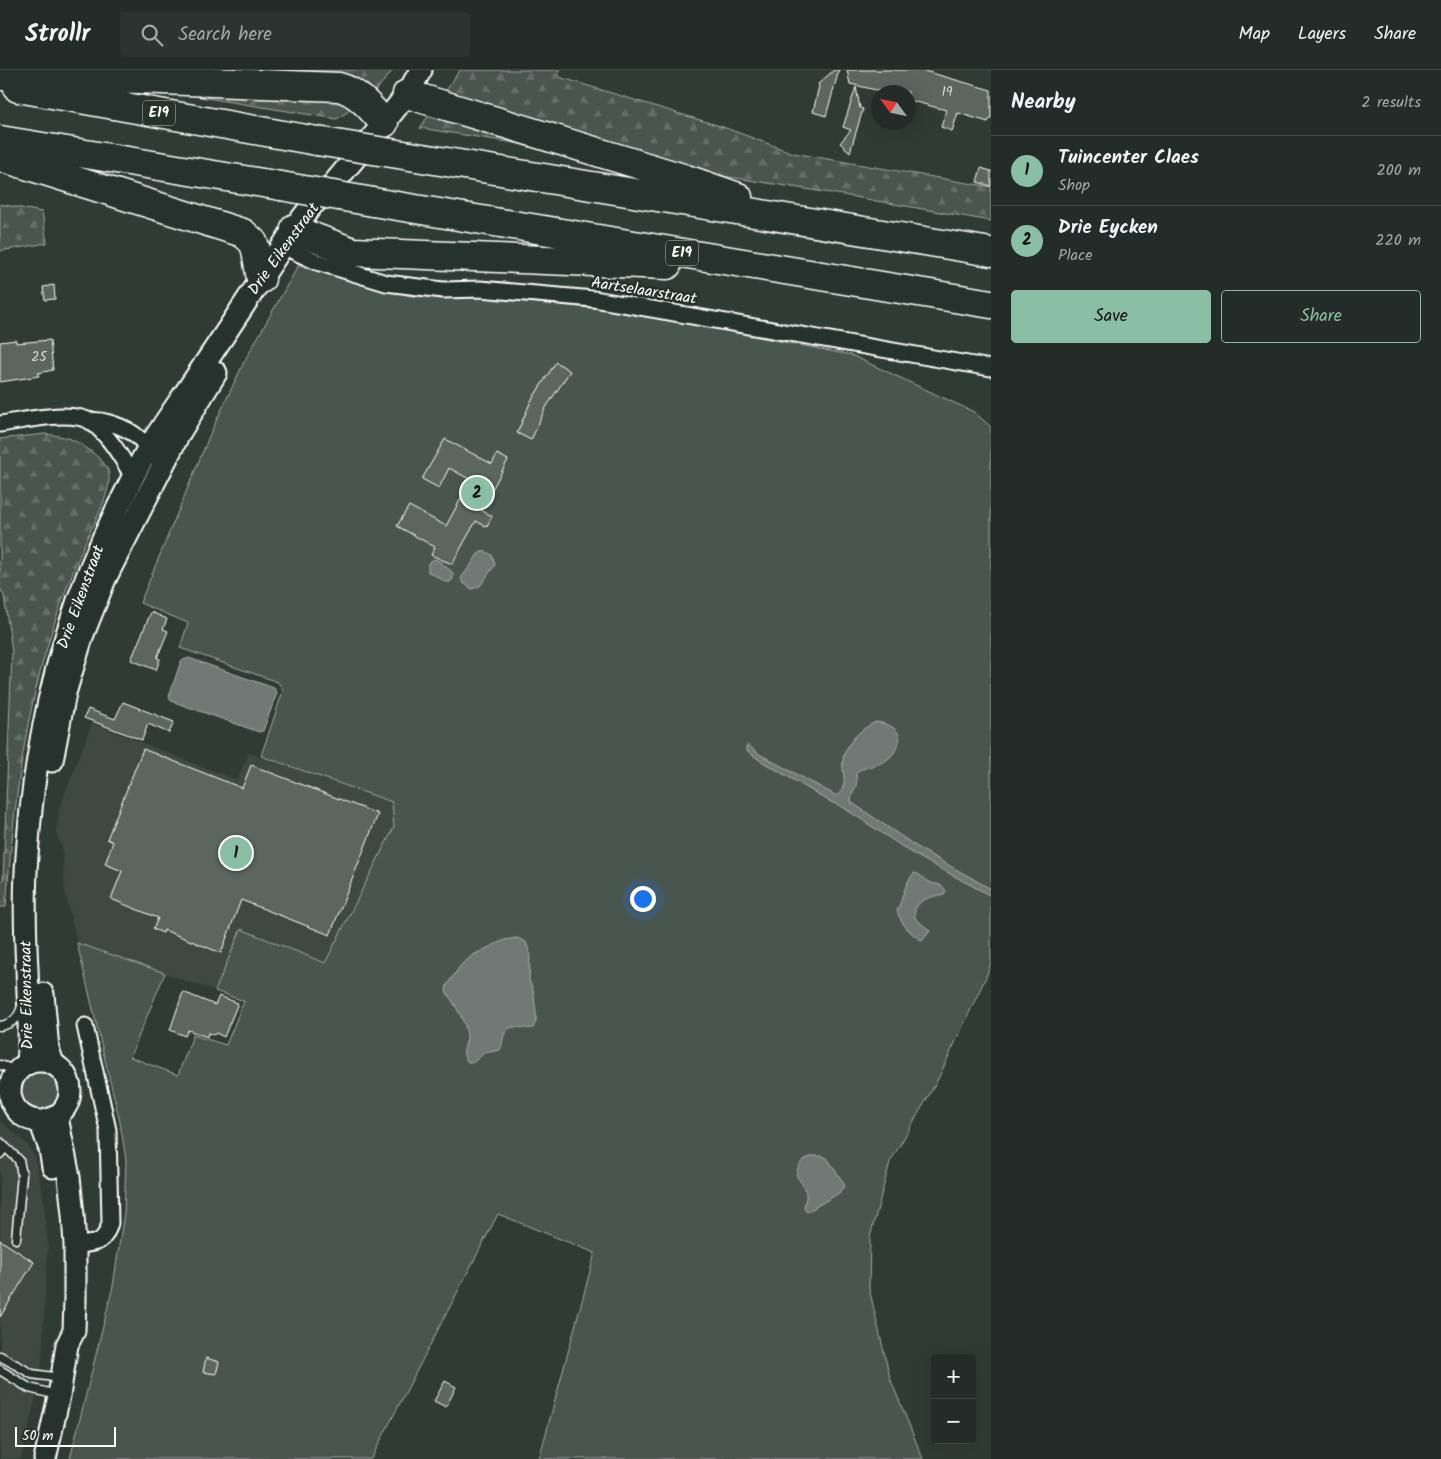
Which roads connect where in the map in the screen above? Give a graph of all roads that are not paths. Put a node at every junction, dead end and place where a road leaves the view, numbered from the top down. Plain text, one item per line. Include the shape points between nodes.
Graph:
1 (421, 70) edge
2 (431, 70) edge
3 (0, 76) edge
4 (0, 85) edge
5 (407, 94) junction
6 (384, 123) junction
7 (0, 140) edge
8 (0, 158) edge
9 (813, 222) junction
10 (298, 238) junction
11 (991, 252) edge
12 (788, 271) junction
13 (260, 279) junction
14 (991, 304) edge
15 (991, 368) edge
16 (171, 414) junction
17 (90, 422) junction
18 (0, 424) edge
19 (126, 428) junction
20 (148, 449) junction
21 (133, 477) junction
22 (128, 534) junction
23 (45, 761) junction
24 (28, 991) junction
25 (0, 1026) edge
26 (85, 1026) dead end
27 (53, 1063) junction
28 (0, 1065) edge
29 (24, 1065) junction
30 (5, 1092) edge
31 (48, 1119) junction
32 (2, 1148) edge
33 (16, 1239) dead end
34 (75, 1245) junction
35 (68, 1345) junction
36 (0, 1356) edge
37 (0, 1370) edge
38 (61, 1387) junction
39 (45, 1459) edge

1 - 5 street, Drie Eikenstraat
2 - 5 street, Drie Eikenstraat
3 - 6 highway via 339,87 356,95
4 - 9 highway, E19, bridge via 317,141
5 - 6 street, Drie Eikenstraat
5 - 9 highway via 686,179
6 - 10 street, Drie Eikenstraat via 324,194 322,209
7 - 12 highway, E19, bridge
8 - 13 highway via 243,233 256,250
9 - 11 highway, E19
10 - 12 highway via 353,252
10 - 13 street, Drie Eikenstraat
10 - 15 street, Aartselaarstraat via 317,262 386,283 443,290 480,289 594,299
10 - 22 street, Drie Eikenstraat via 196,404
12 - 14 highway, E19
13 - 16 street, Drie Eikenstraat
16 - 19 street via 158,426 139,430
16 - 20 street, Drie Eikenstraat
17 - 18 street via 61,416
17 - 19 street via 97,419
17 - 21 street via 112,445
19 - 20 street via 137,435
20 - 21 street, Drie Eikenstraat
20 - 22 street via 150,465 129,514
21 - 23 street, Drie Eikenstraat via 108,526 71,618 52,685
22 - 23 street, Drie Eikenstraat via 104,579 83,634
23 - 24 street, Drie Eikenstraat via 27,855
23 - 27 street, Drie Eikenstraat via 39,925 46,1034
24 - 25 lane via 22,998 19,1014 9,1024
24 - 29 street, Drie Eikenstraat via 30,1035
26 - 34 street via 108,1130 110,1223 101,1241
27 - 29 street via 36,1060
27 - 31 street via 68,1078 71,1087 65,1109
28 - 29 lane via 9,1068
29 - 30 street via 16,1072
30 - 31 street via 19,1113 28,1119
31 - 34 street via 69,1177
31 - 35 street via 62,1214 65,1256 62,1330
32 - 33 lane via 19,1160 22,1175
34 - 35 street via 74,1331
35 - 38 street
36 - 38 lane via 23,1371
37 - 38 lane via 29,1388
38 - 39 street

